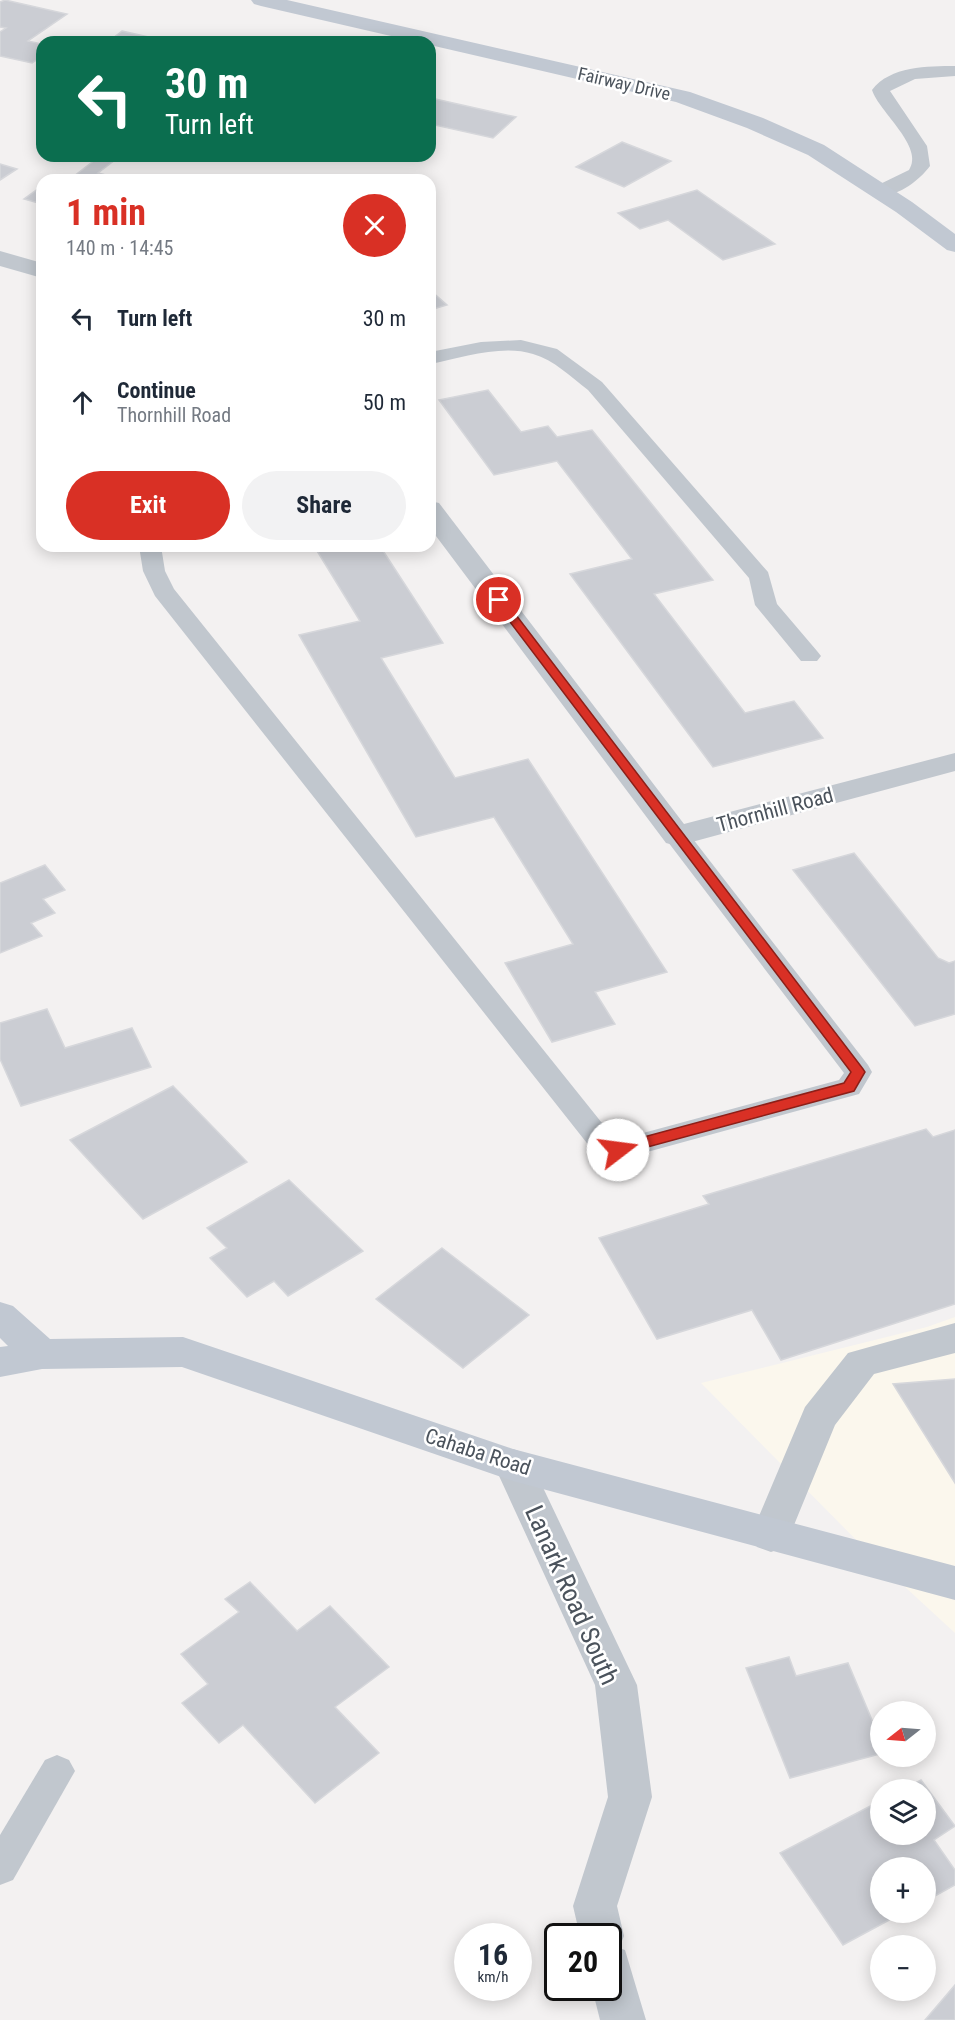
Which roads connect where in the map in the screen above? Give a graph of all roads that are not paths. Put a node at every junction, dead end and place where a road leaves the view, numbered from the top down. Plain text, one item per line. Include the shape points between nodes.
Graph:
1 (261, 0) edge
2 (417, 36) edge
3 (436, 40) edge
4 (955, 72) edge
5 (881, 191) junction
6 (955, 245) edge
7 (0, 258) edge
8 (36, 269) edge
9 (436, 357) edge
10 (436, 517) edge
11 (151, 552) edge
12 (808, 656) dead end
13 (955, 762) edge
14 (677, 836) junction
15 (0, 1316) edge
16 (955, 1338) edge
17 (42, 1354) junction
18 (0, 1362) edge
19 (513, 1465) junction
20 (771, 1535) junction
21 (955, 1583) edge
22 (57, 1770) dead end
23 (0, 1868) edge
24 (599, 1923) edge
25 (618, 2001) edge
26 (622, 2020) edge

1 - 2 street, Fairway Drive
3 - 5 street, Fairway Drive via 682,97 816,150
4 - 5 lane via 912,75 889,81 881,90 921,149 923,160 916,173
5 - 6 street, Fairway Drive
7 - 8 street
9 - 12 lane via 532,346 563,361 587,379 760,577 766,605
10 - 14 street
11 - 14 lane via 163,591 600,1140 618,1150 849,1087 858,1072
13 - 14 street, Thornhill Road
15 - 17 street
16 - 20 street via 861,1363 819,1418
17 - 18 street, Cahaba Road
17 - 19 street, Cahaba Road via 183,1352
19 - 20 street, Cahaba Road
19 - 24 street, Lanark Road South via 616,1685 630,1797 595,1906
20 - 21 street, Cahaba Road
22 - 23 lane
25 - 26 street

